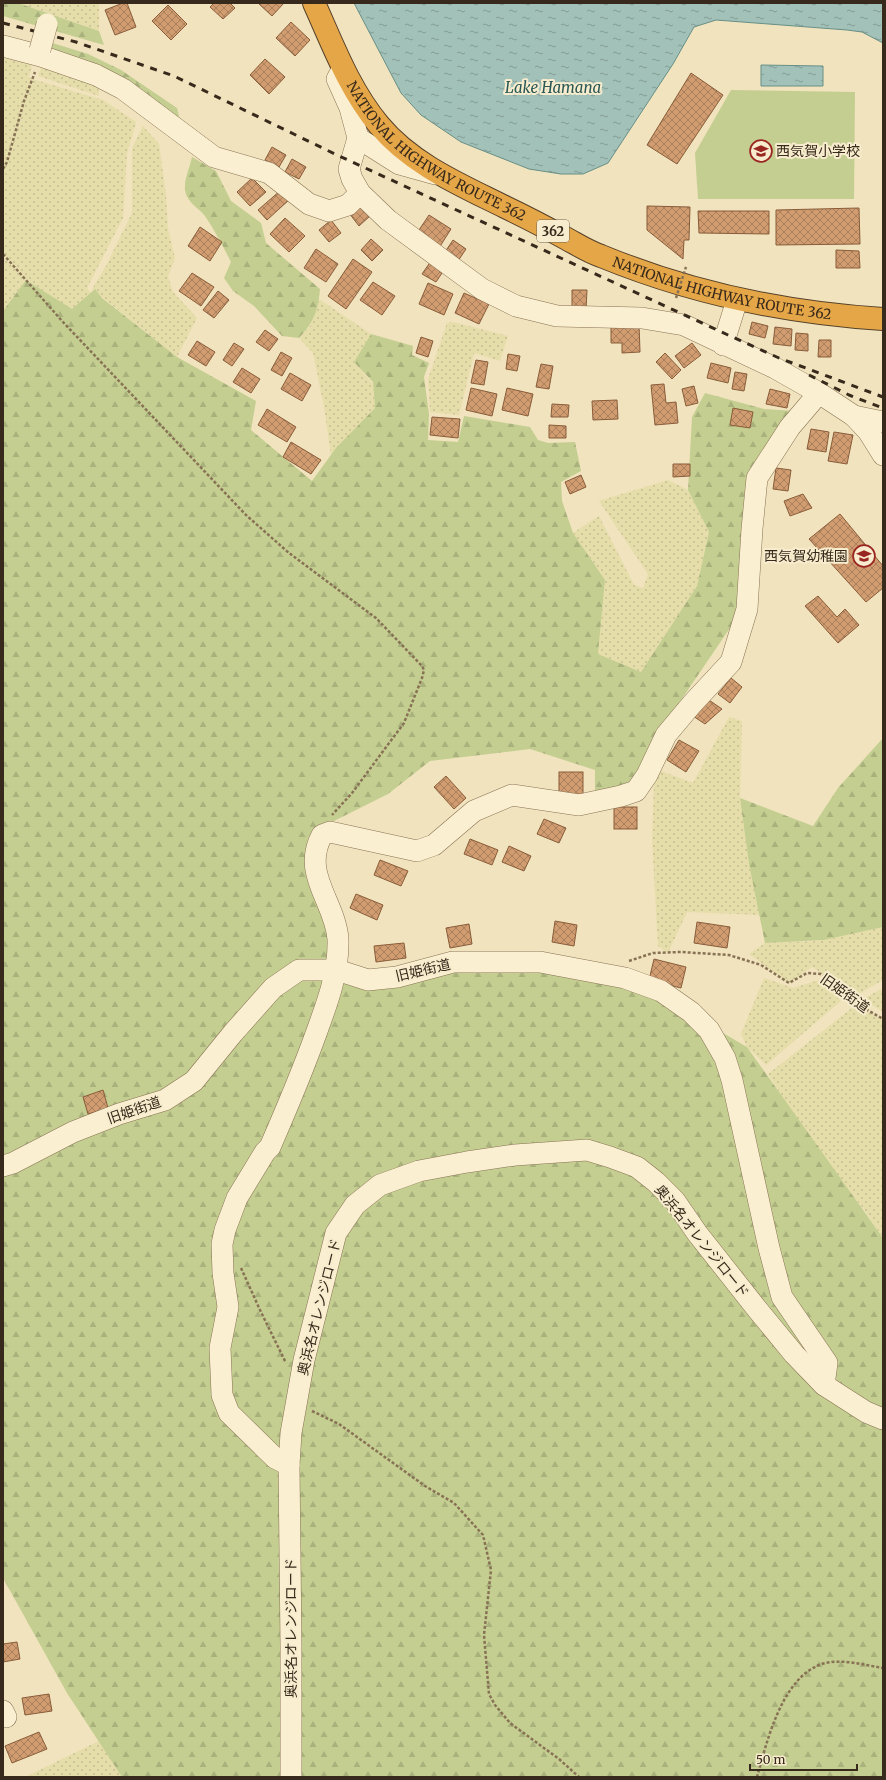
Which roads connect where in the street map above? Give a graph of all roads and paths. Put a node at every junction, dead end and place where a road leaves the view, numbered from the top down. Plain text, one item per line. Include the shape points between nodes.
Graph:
1 (314, 3) edge
2 (47, 24) dead end
3 (3, 46) edge
4 (41, 53) junction
5 (343, 68) junction
6 (358, 138) junction
7 (3, 169) edge
8 (444, 177) junction
9 (360, 193) junction
10 (3, 254) edge
11 (686, 267) dead end
12 (682, 273) dead end
13 (688, 275) dead end
14 (676, 298) dead end
15 (737, 300) junction
16 (883, 318) edge
17 (724, 345) junction
18 (819, 393) junction
19 (854, 416) junction
20 (883, 422) edge
21 (883, 454) edge
22 (322, 835) junction
23 (628, 961) dead end
24 (336, 970) junction
25 (883, 1019) edge
26 (3, 1166) edge
27 (222, 1244) junction
28 (287, 1369) dead end
29 (824, 1385) junction
30 (297, 1404) junction
31 (883, 1419) edge
32 (289, 1465) junction
33 (883, 1668) edge
34 (291, 1777) edge
35 (579, 1777) edge
36 (757, 1777) edge

1 - 5 highway, NATIONAL HIGHWAY ROUTE 362 / 362
2 - 4 street, bridge
3 - 4 street
4 - 7 path
4 - 9 street via 124,89 214,157 269,173 309,204 329,211 348,205
5 - 6 street via 337,79 350,108
5 - 8 highway, NATIONAL HIGHWAY ROUTE 362 / 362 via 356,93 379,126 402,147
6 - 8 street via 399,164
6 - 9 street via 349,169
8 - 15 highway, NATIONAL HIGHWAY ROUTE 362 / 362 via 599,256 654,276
9 - 17 street via 388,220 451,268 482,289 516,306 557,316 642,318 684,324
10 - 22 path via 62,321 246,515 289,552 376,618 422,666 422,678 404,723 352,793 332,815
11 - 14 path, bridge
12 - 13 path
15 - 16 highway, NATIONAL HIGHWAY ROUTE 362 / 362 via 790,310
15 - 17 street
17 - 18 street via 774,368
18 - 19 street
18 - 22 street via 790,427 757,478 747,609 731,662 666,735 636,790 579,805 512,795 474,811 434,845 417,851 330,832
19 - 20 street
19 - 21 street via 868,431
22 - 24 street via 314,853 315,867 338,939
23 - 25 path, 旧姫街道 via 653,953 729,955 761,965 789,983 807,973 821,974 857,1004
24 - 26 street, 旧姫街道 via 299,970 273,988 194,1081 165,1100 118,1114 73,1132
24 - 27 street via 294,1093 270,1147 238,1198
24 - 29 street, 旧姫街道 via 368,980 397,977 453,962 533,962 625,978 661,991 691,1012 709,1030 725,1058 734,1087 782,1297 827,1363
27 - 28 path via 238,1262
27 - 32 street via 228,1307 220,1348 222,1395 229,1413 275,1458
29 - 30 street, 奥浜名オレンジロード via 794,1354 675,1202 656,1182 637,1167 586,1150 467,1162 419,1171 380,1185 355,1205 336,1233 304,1360
29 - 31 street, 奥浜名オレンジロード via 866,1412
30 - 32 street, 奥浜名オレンジロード via 291,1433
30 - 35 path via 339,1424 425,1486 454,1503 483,1535 491,1570 484,1635 489,1694 510,1723
32 - 34 street, 奥浜名オレンジロード
33 - 36 path via 840,1662 822,1664 806,1674 794,1685 782,1706 768,1739

